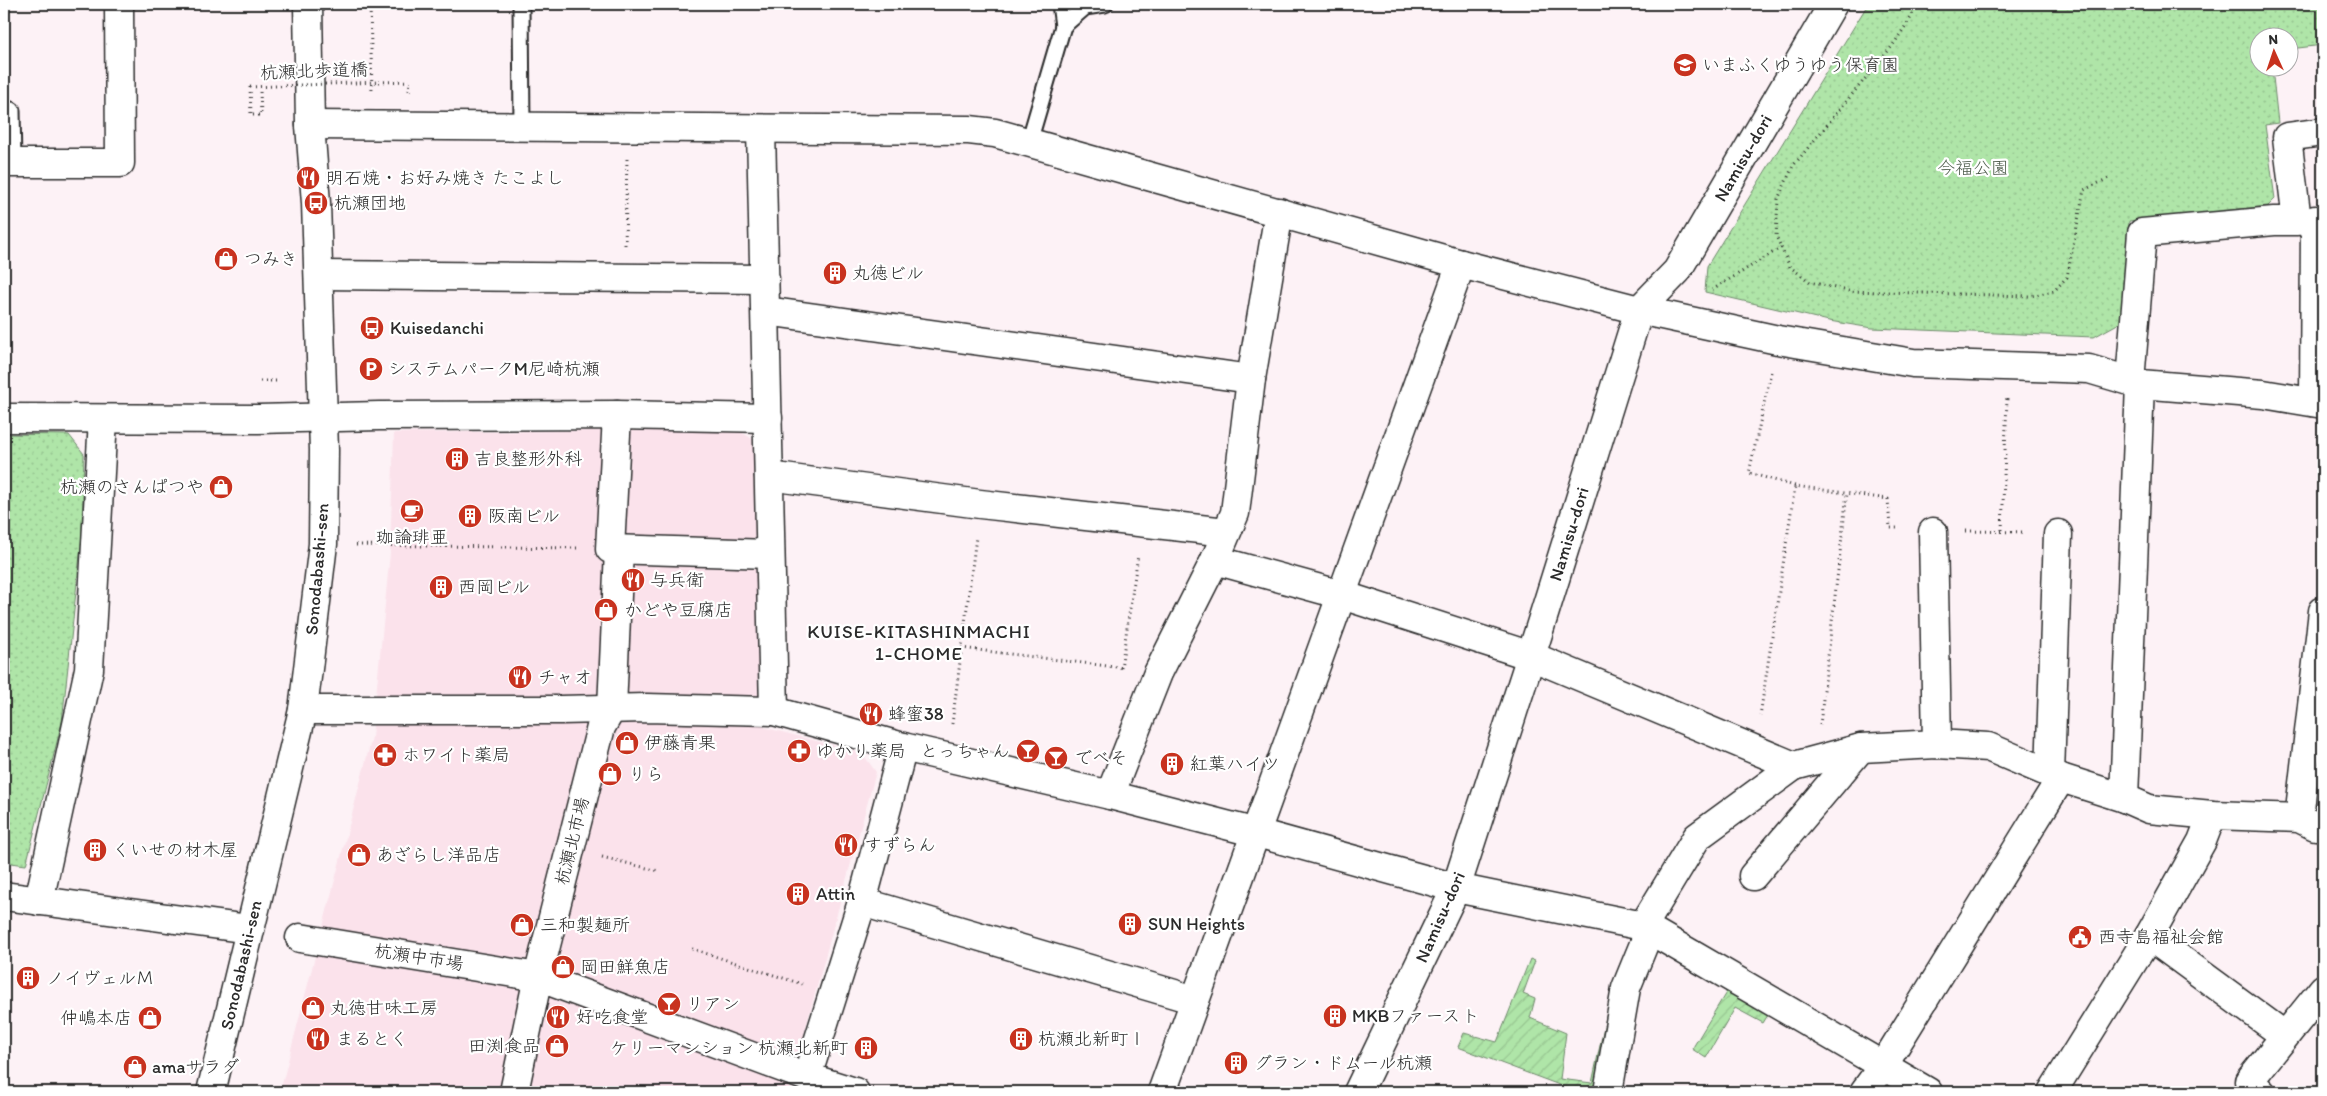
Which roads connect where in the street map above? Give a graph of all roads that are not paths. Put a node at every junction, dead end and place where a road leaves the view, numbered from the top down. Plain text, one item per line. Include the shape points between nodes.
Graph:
1 (118, 4) edge
2 (308, 4) edge
3 (521, 4) edge
4 (1060, 4) edge
5 (1104, 4) edge
6 (1833, 4) edge
7 (1063, 26) junction
8 (12, 110) dead end
9 (310, 125) junction
10 (522, 127) junction
11 (761, 128) junction
12 (2323, 132) edge
13 (1029, 142) junction
14 (8, 163) edge
15 (1279, 212) junction
16 (2312, 220) edge
17 (1461, 264) junction
18 (319, 275) junction
19 (765, 279) junction
20 (1639, 310) junction
21 (766, 311) junction
22 (1251, 379) junction
23 (2135, 382) junction
24 (2319, 403) edge
25 (617, 415) junction
26 (4, 418) edge
27 (323, 418) junction
28 (768, 418) junction
29 (103, 419) junction
30 (769, 476) junction
31 (1226, 532) junction
32 (1933, 532) dead end
33 (2058, 534) dead end
34 (614, 549) junction
35 (770, 554) junction
36 (1215, 560) junction
37 (1342, 594) junction
38 (2323, 610) edge
39 (1531, 656) junction
40 (612, 708) junction
41 (303, 710) junction
42 (774, 711) junction
43 (1937, 744) junction
44 (903, 747) junction
45 (1861, 748) junction
46 (1805, 763) junction
47 (2056, 776) junction
48 (1110, 795) junction
49 (2124, 798) junction
50 (2212, 814) junction
51 (2311, 822) edge
52 (1257, 833) junction
53 (1753, 876) dead end
54 (1456, 888) junction
55 (4, 896) edge
56 (40, 901) junction
57 (862, 902) junction
58 (1643, 926) junction
59 (249, 929) junction
60 (2149, 936) junction
61 (300, 938) dead end
62 (538, 977) junction
63 (2323, 988) edge
64 (1195, 1000) junction
65 (2284, 1035) junction
66 (812, 1061) dead end
67 (1883, 1066) junction
68 (2064, 1088) edge
69 (2248, 1089) edge
70 (210, 1092) edge
71 (514, 1092) edge
72 (855, 1092) edge
73 (1162, 1092) edge
74 (1358, 1092) edge
75 (1608, 1092) edge
76 (1864, 1092) edge
77 (1928, 1092) edge

1 - 14 street via 120,163
2 - 9 street, Sonodabashi-sen
3 - 10 lane
4 - 7 lane
5 - 7 lane via 1085,7
6 - 20 street, Namisu-dori via 1677,271
7 - 13 lane
8 - 14 lane
9 - 10 street
9 - 18 street, Sonodabashi-sen
10 - 11 street
11 - 13 street via 969,130
11 - 19 street
12 - 16 street via 2287,137
13 - 15 street
15 - 17 street
15 - 22 street
16 - 23 street via 2142,233
16 - 24 street
17 - 20 street
17 - 37 street
18 - 19 street
18 - 27 street, Sonodabashi-sen
19 - 21 street
20 - 23 street via 1778,340 1913,363 2089,369
20 - 39 street, Namisu-dori
21 - 22 street
21 - 28 street
22 - 31 street via 1235,513
23 - 24 street
23 - 49 street
25 - 27 street
25 - 28 street
25 - 34 street
26 - 29 street
27 - 29 street
27 - 41 street, Sonodabashi-sen via 323,544
28 - 30 street
29 - 56 street via 89,669
30 - 31 street
30 - 35 street
31 - 36 street
32 - 43 street
33 - 47 street
34 - 35 street
34 - 40 street
35 - 42 street
36 - 37 street
36 - 48 street via 1158,673
37 - 39 street
37 - 52 street
38 - 51 street
39 - 46 street via 1755,751
39 - 54 street, Namisu-dori
40 - 41 street
40 - 42 street
40 - 62 street, 杭瀬北市場 via 601,727
41 - 59 street, Sonodabashi-sen
42 - 44 street
43 - 45 street
43 - 47 street via 1988,747
44 - 48 street
44 - 57 street
45 - 46 street
45 - 53 street
46 - 58 street via 1697,837
47 - 49 street
47 - 67 street
48 - 52 street
49 - 50 street via 2149,808
50 - 51 street
50 - 60 street via 2202,841
52 - 54 street
52 - 64 street
54 - 58 street
54 - 74 street, Namisu-dori
55 - 56 street
56 - 59 street
57 - 64 street
57 - 66 street
58 - 67 street
58 - 75 street via 1646,939 1626,988
59 - 70 street, Sonodabashi-sen
60 - 65 street
60 - 68 street
61 - 62 street, 杭瀬中市場
62 - 71 street
62 - 72 street, 杭瀬中市場
63 - 65 street
64 - 73 street
65 - 69 street
67 - 76 street
67 - 77 street

